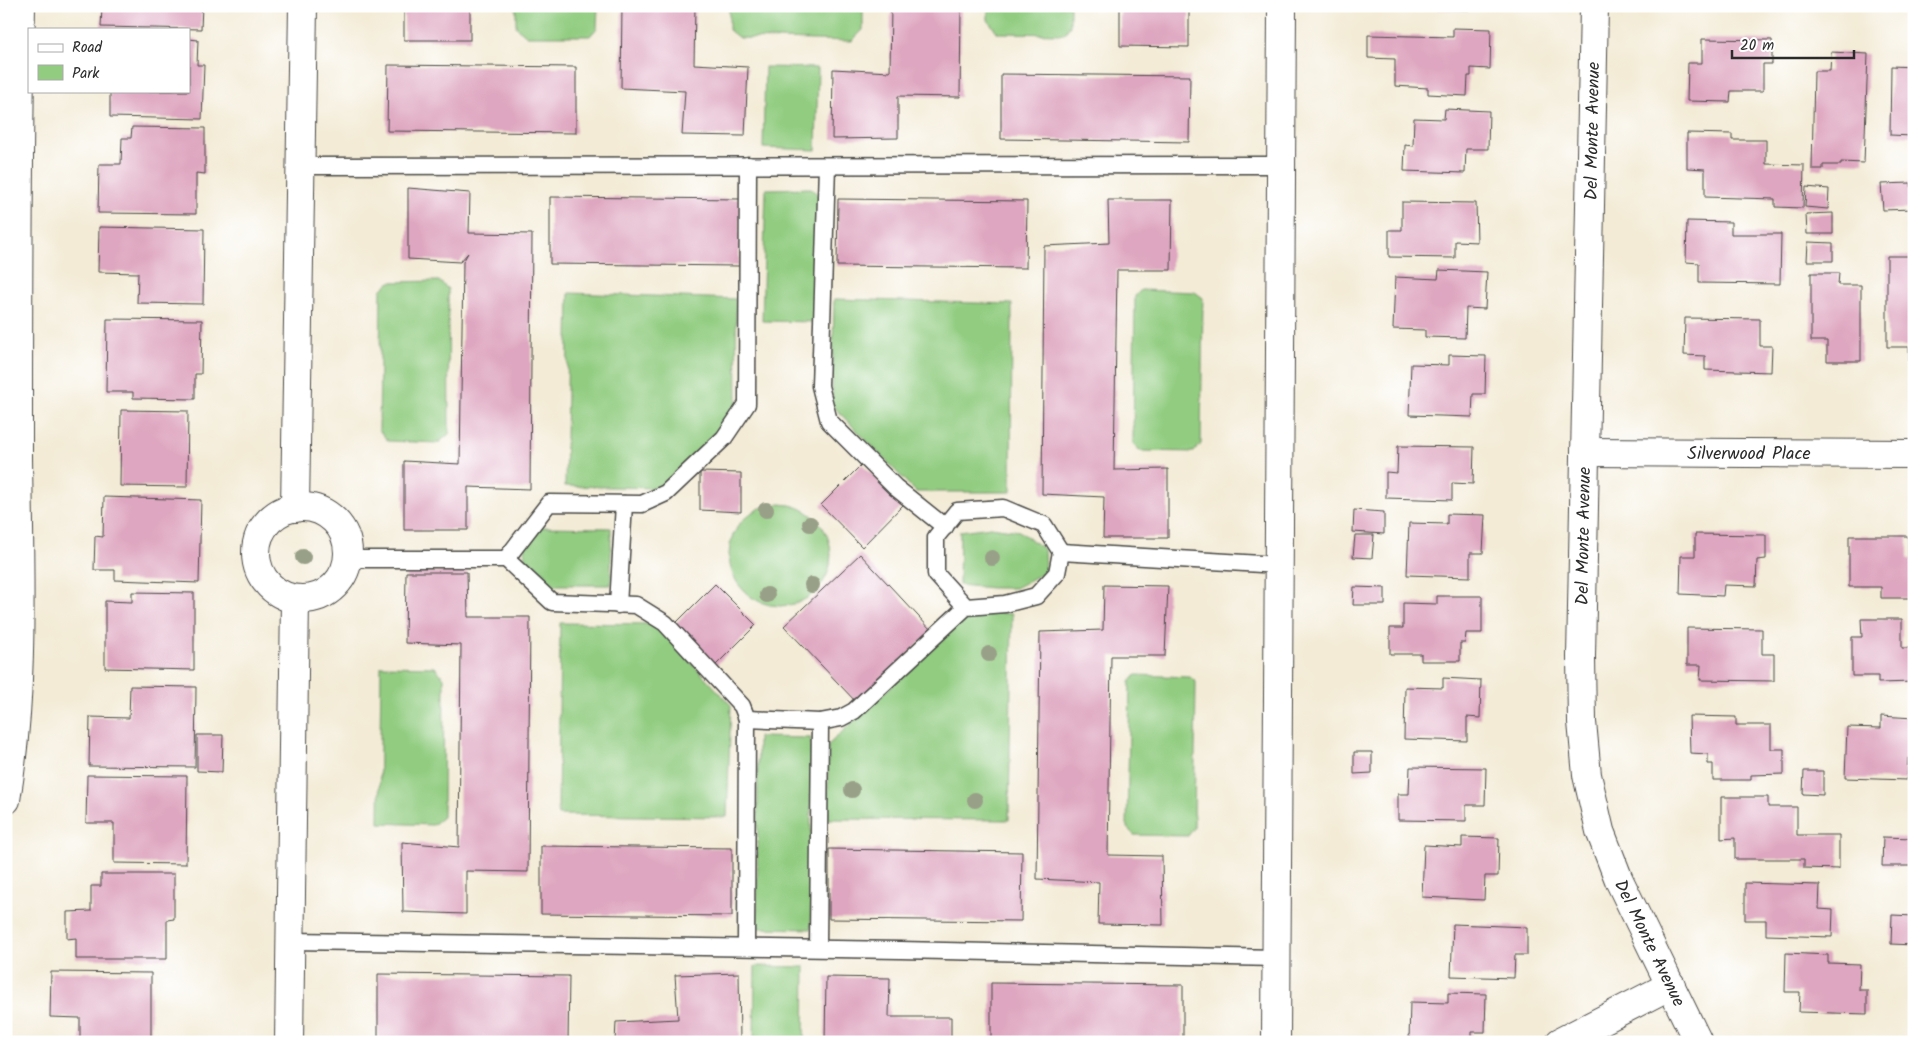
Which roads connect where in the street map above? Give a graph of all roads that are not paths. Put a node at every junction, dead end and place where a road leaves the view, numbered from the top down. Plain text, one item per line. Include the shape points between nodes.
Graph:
1 (21, 6) edge
2 (303, 6) edge
3 (1282, 6) edge
4 (1594, 6) edge
5 (1281, 165) junction
6 (300, 166) junction
7 (748, 166) junction
8 (827, 166) junction
9 (1585, 452) junction
10 (1914, 454) edge
11 (624, 504) junction
12 (296, 508) junction
13 (945, 527) junction
14 (1061, 552) junction
15 (348, 559) junction
16 (506, 559) junction
17 (1278, 564) junction
18 (295, 598) junction
19 (618, 605) junction
20 (966, 606) junction
21 (747, 719) junction
22 (820, 722) junction
23 (6, 800) edge
24 (290, 942) junction
25 (746, 947) junction
26 (818, 948) junction
27 (1276, 958) junction
28 (1671, 986) junction
29 (289, 1042) edge
30 (1276, 1042) edge
31 (1560, 1042) edge
32 (1698, 1042) edge

1 - 23 street via 17,233 18,688
2 - 6 street
3 - 5 street
4 - 9 street, Del Monte Avenue
5 - 8 lane
5 - 17 street
6 - 7 lane
6 - 12 street
7 - 8 lane
7 - 11 lane via 747,404 724,438 666,493 642,504
8 - 13 lane via 820,386 829,421 895,487
9 - 10 street, Silverwood Place
9 - 28 street, Del Monte Avenue via 1581,657 1587,775 1600,831 1619,880
11 - 16 lane via 549,503
11 - 19 lane
12 - 15 street via 311,508 325,513 338,524 347,543
12 - 18 street via 277,514 267,522 259,537 256,560 262,576 272,588 286,597
13 - 14 lane via 957,512 1003,508 1044,525
13 - 20 lane via 936,537 936,574
14 - 17 lane
14 - 20 lane via 1057,573 1036,596 1005,604
15 - 16 lane
15 - 18 street via 337,584 318,597
16 - 19 lane via 552,602
17 - 27 street
18 - 24 street
19 - 21 lane via 636,605 665,623 742,706
20 - 22 lane via 854,711 841,718
21 - 22 lane
21 - 25 lane
22 - 26 lane
24 - 25 lane
24 - 29 street
25 - 26 lane
26 - 27 lane
27 - 30 street
28 - 31 street
28 - 32 street, Del Monte Avenue

